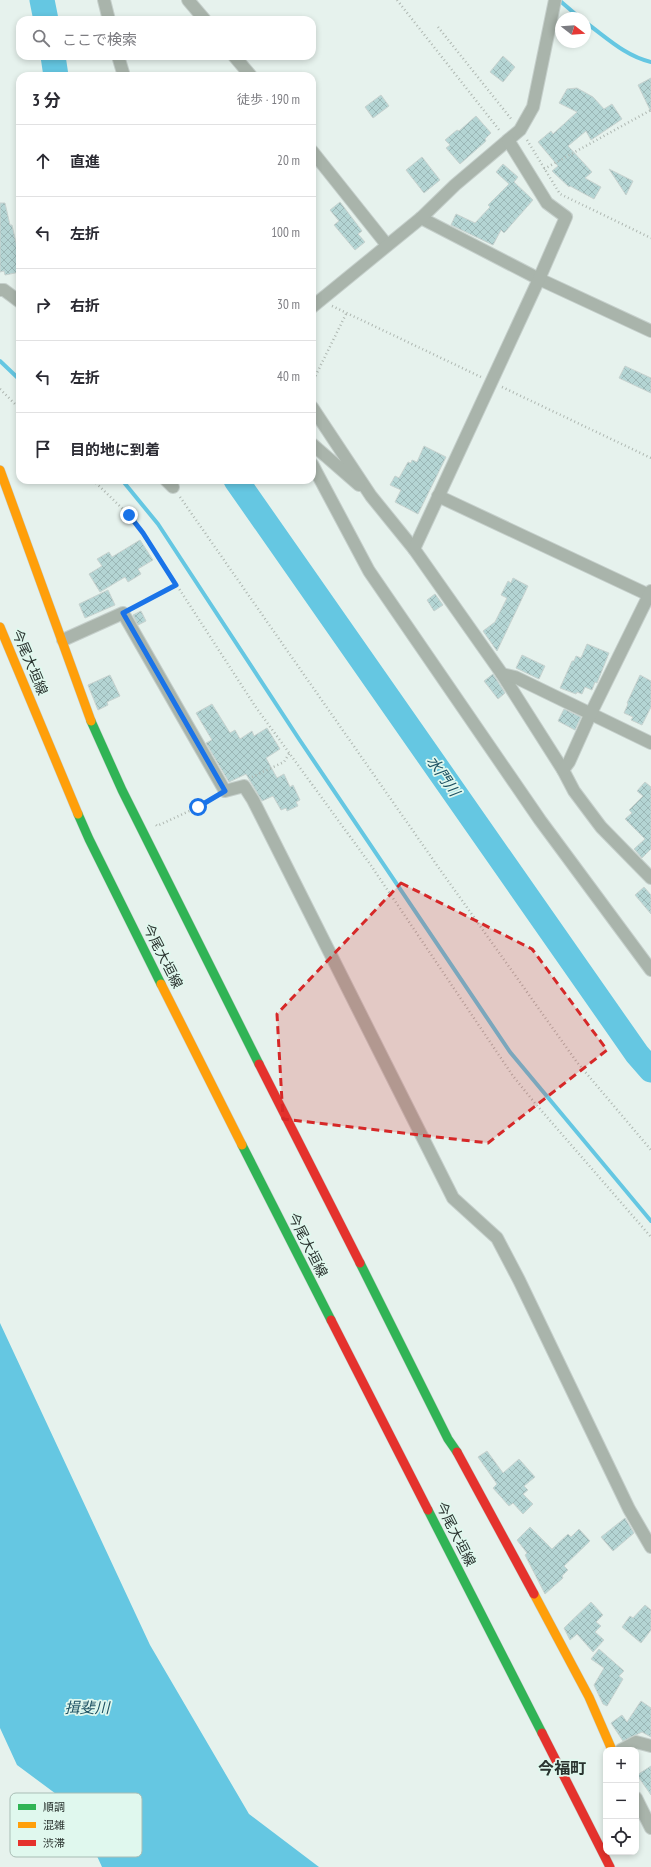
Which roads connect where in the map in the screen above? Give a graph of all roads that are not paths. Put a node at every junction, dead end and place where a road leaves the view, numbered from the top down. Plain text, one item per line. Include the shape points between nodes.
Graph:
1 (104, 0) edge
2 (188, 0) edge
3 (555, 3) edge
4 (108, 16) edge
5 (202, 16) edge
6 (119, 60) edge
7 (237, 60) edge
8 (123, 72) edge
9 (248, 72) edge
10 (508, 140) junction
11 (316, 157) edge
12 (421, 218) junction
13 (387, 245) junction
14 (539, 279) junction
15 (0, 290) edge
16 (16, 299) edge
17 (316, 304) edge
18 (651, 331) edge
19 (316, 413) edge
20 (316, 448) edge
21 (0, 470) edge
22 (316, 472) edge
23 (371, 496) junction
24 (438, 496) junction
25 (414, 549) junction
26 (650, 594) edge
27 (0, 627) edge
28 (63, 640) junction
29 (502, 674) junction
30 (591, 713) junction
31 (651, 743) edge
32 (563, 770) junction
33 (651, 878) edge
34 (651, 970) edge
35 (651, 1547) edge
36 (651, 1746) edge
37 (611, 1747) edge
38 (627, 1747) edge
39 (639, 1804) edge
40 (651, 1828) edge
41 (610, 1867) edge

1 - 4 street
2 - 5 street
3 - 10 street via 533,107 520,130
6 - 8 street
7 - 9 street
10 - 12 street
10 - 14 street via 547,203 566,217
11 - 13 street
12 - 13 street
12 - 14 street
13 - 17 street
14 - 18 street
14 - 24 street
15 - 16 street
19 - 23 street
20 - 23 street
21 - 28 street
22 - 34 street via 369,571 386,597 540,820
23 - 25 street
24 - 25 street
24 - 26 street
25 - 29 street
26 - 30 street
27 - 41 street, 今尾大垣線 via 89,839
28 - 35 street via 123,613 225,791 244,786 453,1198 497,1238 629,1509
28 - 37 street via 91,722 122,790 448,1439 463,1461 589,1697
29 - 30 street via 515,677
29 - 32 street
30 - 31 street
30 - 32 street
32 - 33 street via 574,791 601,827
36 - 38 street via 636,1742
39 - 40 street

